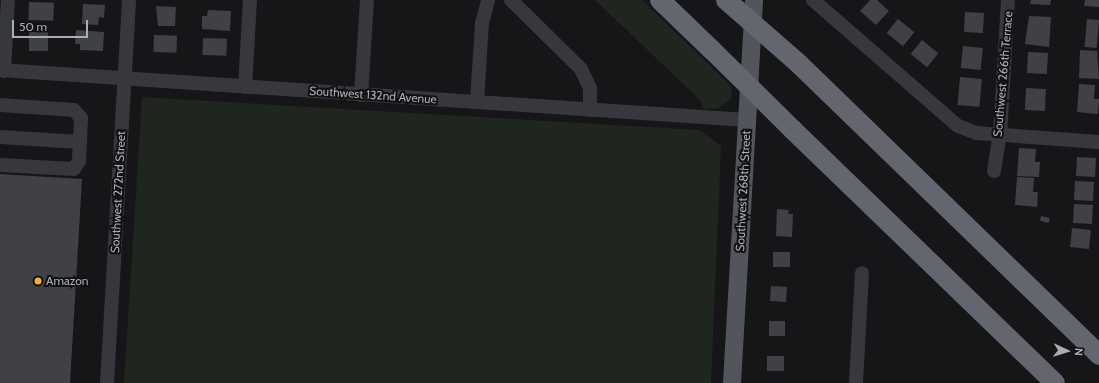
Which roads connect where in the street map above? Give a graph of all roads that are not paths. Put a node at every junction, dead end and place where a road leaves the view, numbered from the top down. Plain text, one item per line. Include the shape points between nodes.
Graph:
1 (8, 0) edge
2 (129, 0) edge
3 (250, 0) edge
4 (367, 0) edge
5 (488, 0) edge
6 (511, 0) edge
7 (660, 0) edge
8 (726, 0) edge
9 (754, 0) edge
10 (813, 0) edge
11 (1008, 0) edge
12 (2, 71) edge
13 (125, 78) junction
14 (245, 87) junction
15 (361, 95) junction
16 (477, 102) junction
17 (0, 105) edge
18 (590, 110) junction
19 (747, 120) junction
20 (1000, 135) junction
21 (0, 137) edge
22 (80, 142) junction
23 (1099, 142) edge
24 (0, 165) edge
25 (994, 171) dead end
26 (862, 273) dead end
27 (1099, 355) edge
28 (107, 383) edge
29 (732, 383) edge
30 (856, 383) edge
31 (1055, 383) edge

1 - 12 street
2 - 13 street, Southwest 272nd Street
3 - 14 street
4 - 15 street
5 - 16 street via 482,22
6 - 18 street via 581,69 590,88
7 - 31 highway, bridge
8 - 27 highway, bridge via 799,64
9 - 19 main road, Southwest 268th Street
10 - 20 street via 958,126 976,134
11 - 20 street, Southwest 266th Terrace
12 - 13 street, Southwest 132nd Avenue
13 - 14 street, Southwest 132nd Avenue
13 - 28 street, Southwest 272nd Street
14 - 15 street, Southwest 132nd Avenue
15 - 16 street, Southwest 132nd Avenue
16 - 18 street, Southwest 132nd Avenue
17 - 22 street via 78,111 81,118
18 - 19 street, Southwest 132nd Avenue
19 - 29 main road, Southwest 268th Street
20 - 23 street
20 - 25 street, Southwest 266th Terrace
21 - 22 street
22 - 24 street via 78,164 72,170
26 - 30 street

